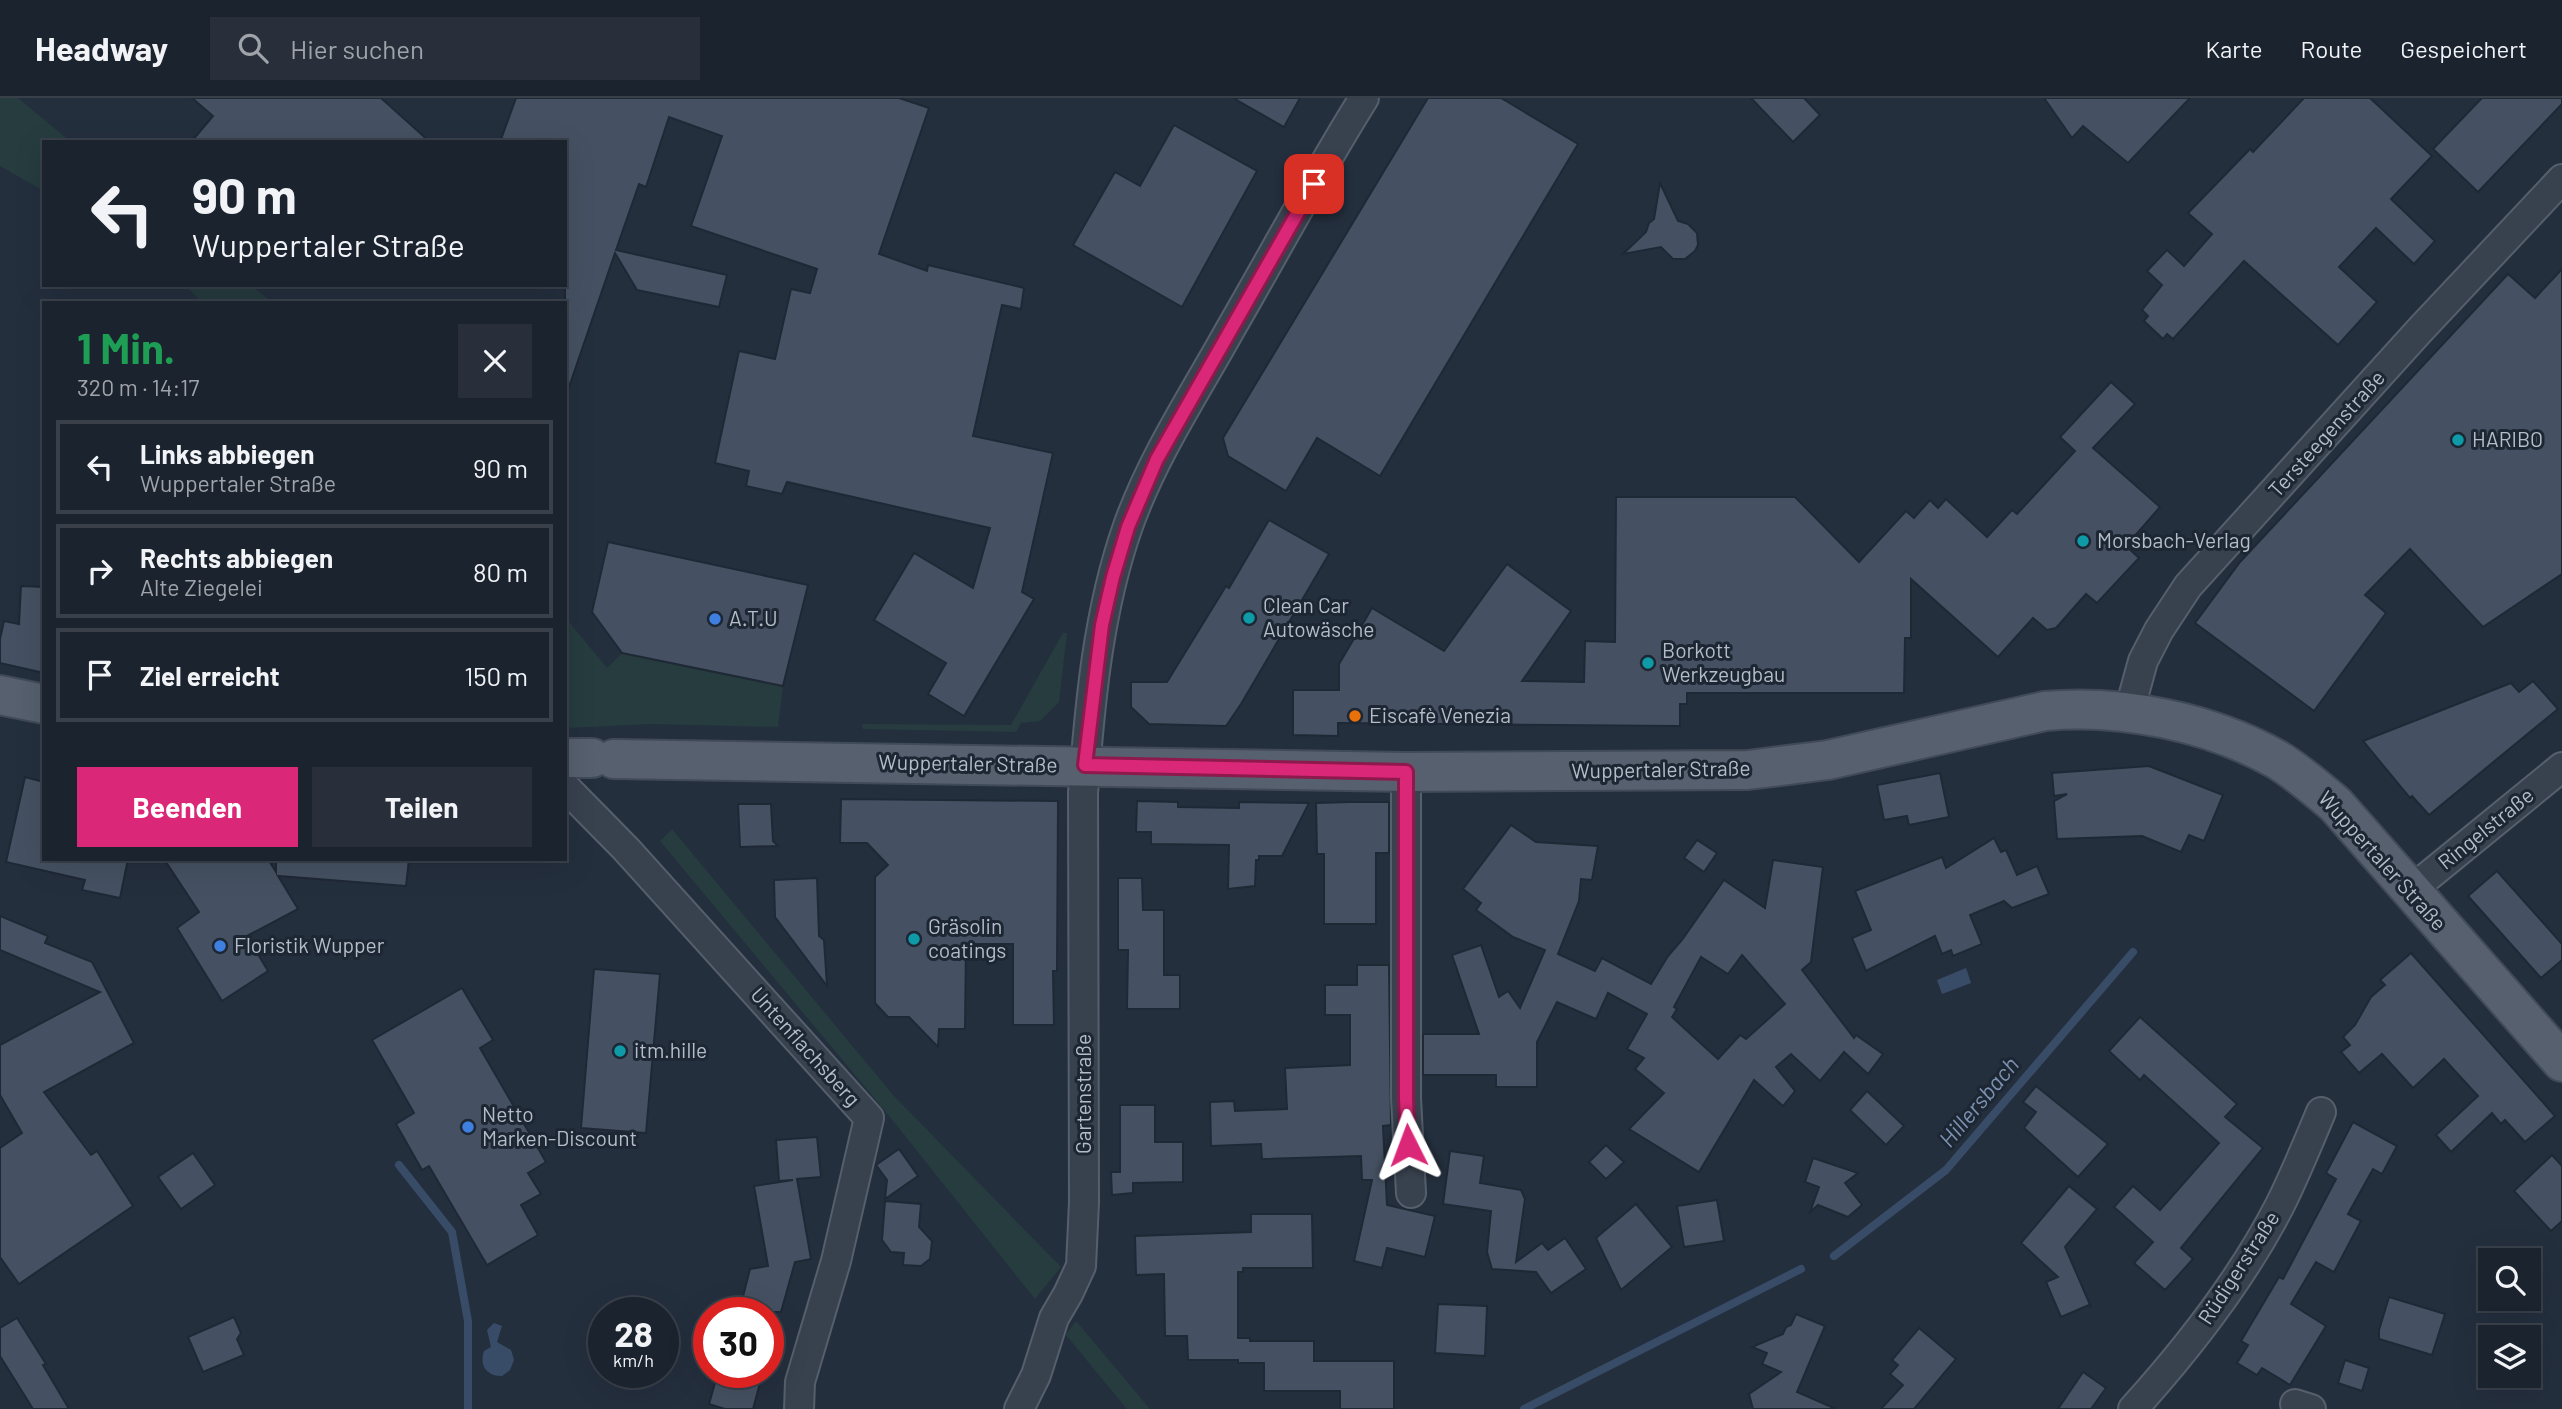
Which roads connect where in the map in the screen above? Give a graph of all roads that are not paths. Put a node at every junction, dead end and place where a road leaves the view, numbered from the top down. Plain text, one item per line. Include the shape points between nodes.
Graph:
1 (1364, 98) edge
2 (2562, 180) edge
3 (0, 695) edge
4 (42, 705) edge
5 (2129, 712) junction
6 (590, 758) edge
7 (1085, 765) junction
8 (2562, 767) edge
9 (1406, 772) junction
10 (567, 789) edge
11 (2410, 891) junction
12 (2562, 1062) edge
13 (2321, 1112) dead end
14 (1411, 1193) dead end
15 (799, 1409) edge
16 (1019, 1409) edge
17 (2133, 1409) edge

1 - 7 street, Gartenstraße via 1145,484 1120,552 1102,625
2 - 5 street, Tersteegenstraße via 2188,586 2143,660
3 - 4 main road
5 - 9 main road, Wuppertaler Straße via 2045,712 1828,760 1748,770
5 - 11 main road, Wuppertaler Straße via 2210,731 2275,759 2336,805
6 - 7 main road, Wuppertaler Straße
7 - 9 main road, Wuppertaler Straße
7 - 16 street, Gartenstraße via 1081,1266 1054,1318 1036,1375
8 - 11 street, Ringelstraße
9 - 14 street via 1406,1098
10 - 15 street, Untenflachsberg via 869,1118 836,1261 800,1382
11 - 12 main road, Wuppertaler Straße
13 - 17 street, Rüdigerstraße via 2280,1205 2245,1266

